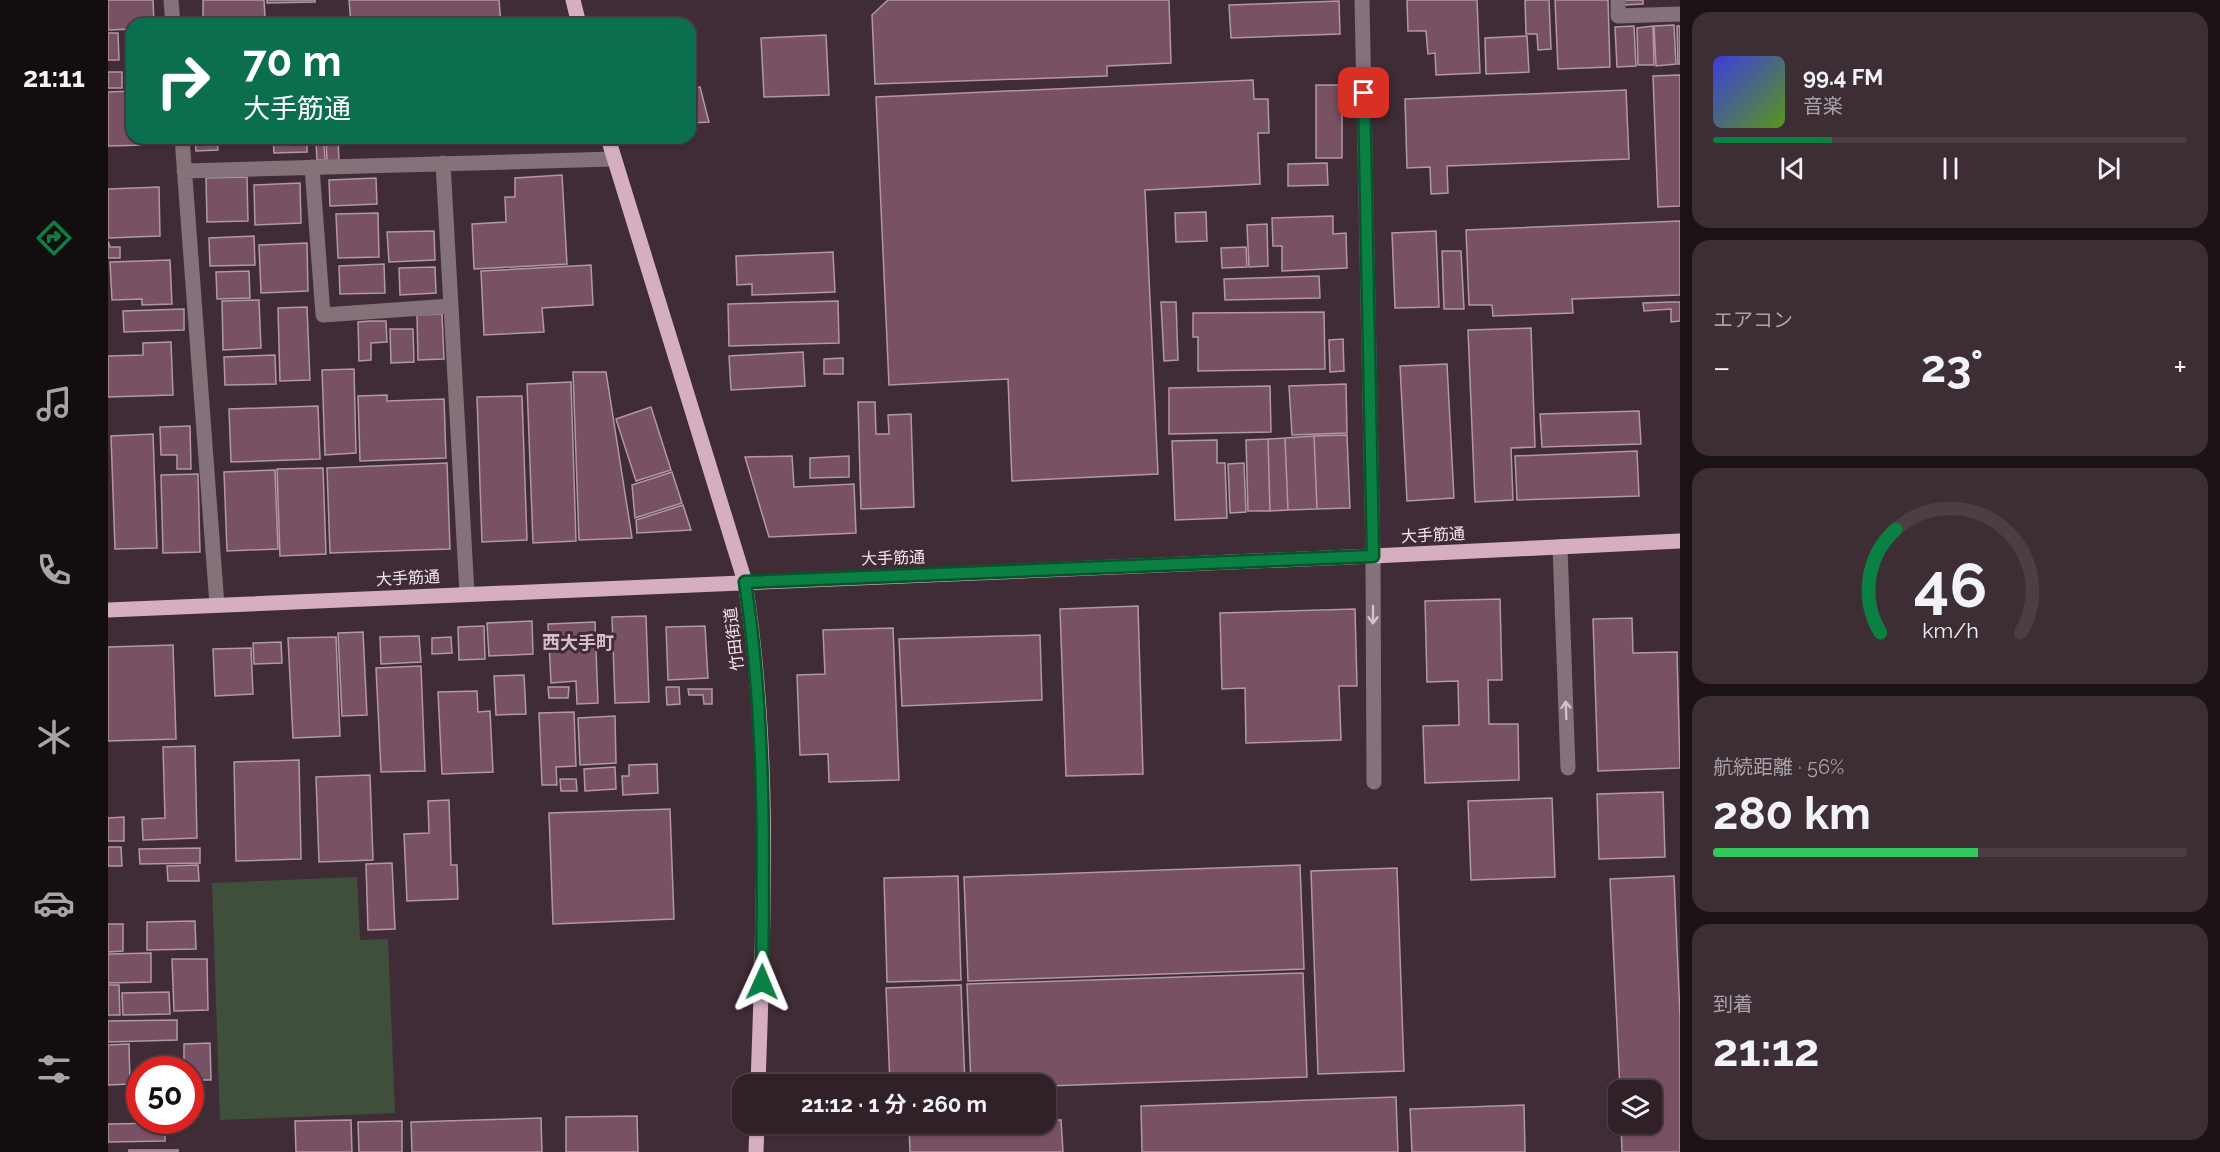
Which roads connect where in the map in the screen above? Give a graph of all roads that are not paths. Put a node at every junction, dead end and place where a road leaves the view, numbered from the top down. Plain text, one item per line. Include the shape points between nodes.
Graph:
1 (171, 0) edge
2 (573, 0) edge
3 (1362, 0) edge
4 (1618, 0) edge
5 (1680, 14) edge
6 (172, 18) edge
7 (578, 18) edge
8 (182, 144) edge
9 (610, 144) edge
10 (614, 159) junction
11 (443, 163) junction
12 (312, 167) junction
13 (184, 171) junction
14 (451, 306) junction
15 (1680, 541) edge
16 (1560, 547) junction
17 (1373, 556) junction
18 (745, 582) junction
19 (467, 594) junction
20 (217, 605) junction
21 (108, 610) edge
22 (1568, 768) dead end
23 (1374, 782) dead end
24 (758, 1074) edge
25 (757, 1134) edge
26 (756, 1152) edge

1 - 6 street
2 - 7 main road
3 - 17 street
4 - 5 street via 1618,16
8 - 13 street
9 - 10 main road, 竹田街道
10 - 11 street
10 - 18 main road, 竹田街道
11 - 12 street
11 - 14 street
12 - 13 street
12 - 14 street via 323,315
13 - 20 street
14 - 19 street
15 - 16 main road, 大手筋通
16 - 17 main road, 大手筋通
22 -> 16 street
17 - 18 main road, 大手筋通
17 -> 23 street
18 - 19 main road, 大手筋通
18 - 24 main road, 竹田街道 via 754,639 763,816
19 - 20 main road, 大手筋通
20 - 21 main road, 大手筋通
25 - 26 main road

